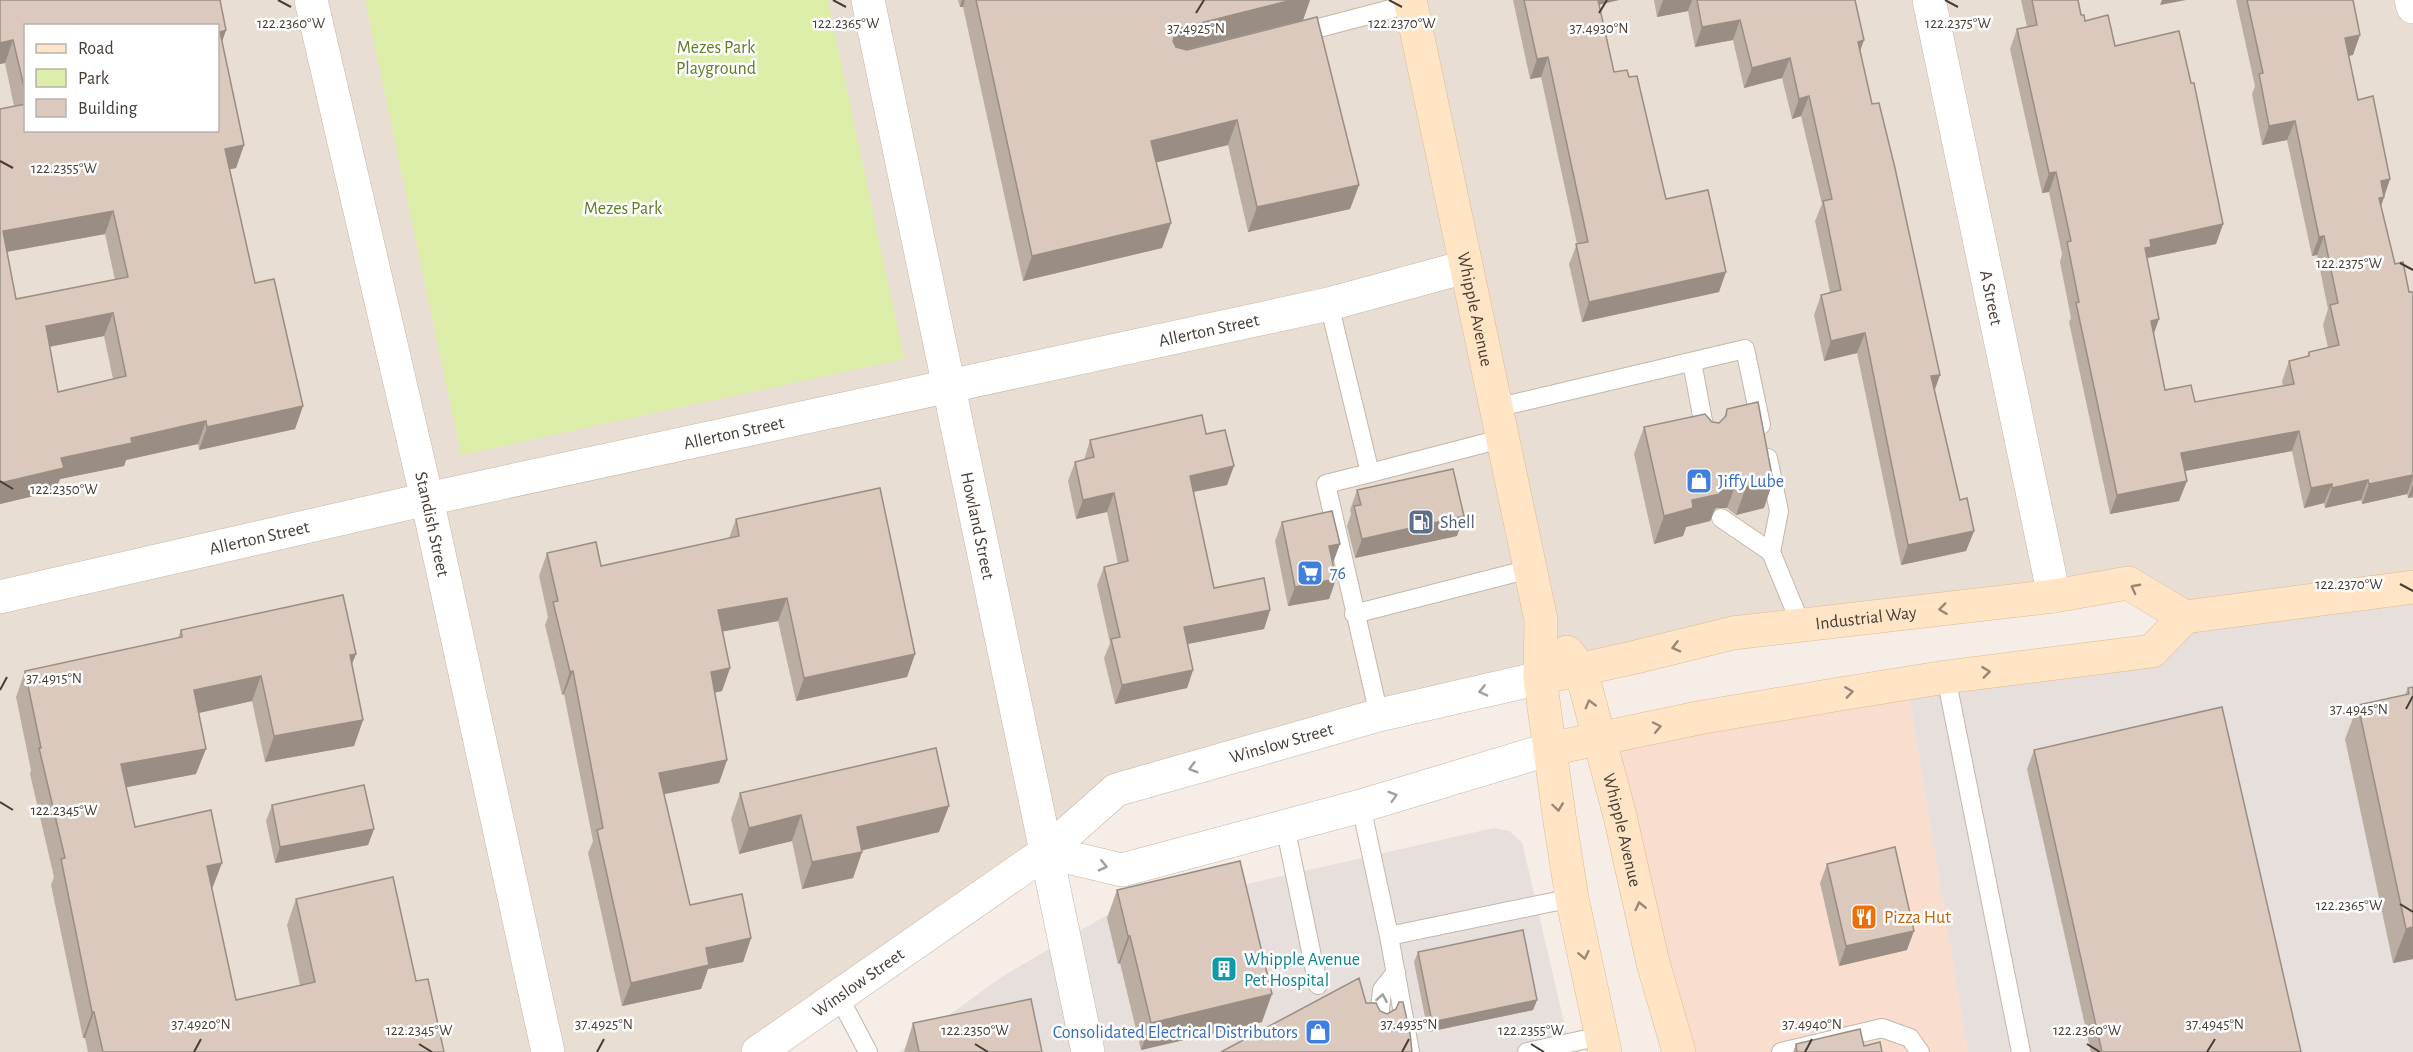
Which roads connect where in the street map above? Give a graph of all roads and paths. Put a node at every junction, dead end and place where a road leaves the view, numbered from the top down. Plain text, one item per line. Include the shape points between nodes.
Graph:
1 (311, 0) edge
2 (868, 0) edge
3 (1929, 0) edge
4 (2411, 0) edge
5 (1410, 2) edge
6 (2413, 7) edge
7 (1278, 38) edge
8 (1465, 267) junction
9 (1329, 304) junction
10 (1692, 362) junction
11 (949, 387) junction
12 (1498, 424) junction
13 (1706, 439) edge
14 (1370, 473) junction
15 (427, 499) junction
16 (1721, 518) edge
17 (1771, 552) junction
18 (1530, 569) junction
19 (2413, 587) edge
20 (2054, 596) junction
21 (0, 597) edge
22 (1354, 614) junction
23 (2185, 617) junction
24 (1541, 620) junction
25 (1801, 625) junction
26 (1581, 670) junction
27 (1947, 677) junction
28 (1540, 678) junction
29 (1378, 715) junction
30 (1599, 738) junction
31 (1550, 749) junction
32 (1361, 806) junction
33 (1285, 826) junction
34 (1046, 852) junction
35 (1572, 898) junction
36 (1389, 936) junction
37 (1396, 972) junction
38 (1318, 985) dead end
39 (838, 997) junction
40 (1378, 1028) edge
41 (1603, 1044) edge
42 (1552, 1049) edge
43 (762, 1051) edge
44 (548, 1052) edge
45 (868, 1052) edge
46 (1088, 1052) edge
47 (1410, 1052) edge
48 (1527, 1052) edge
49 (1679, 1052) edge
50 (1781, 1052) edge
51 (1920, 1052) edge
52 (2021, 1052) edge

1 - 15 street, Standish Street
2 - 11 street, Howland Street
3 - 20 street, A Street
4 - 6 street
5 - 7 lane
5 - 8 main road, Whipple Avenue
8 - 9 street, Allerton Street
8 - 12 main road, Whipple Avenue
9 - 11 street, Allerton Street
9 - 14 lane
10 - 12 lane
10 - 13 lane
10 - 17 lane via 1745,349 1779,511
11 - 15 street, Allerton Street
11 - 34 street, Howland Street
12 - 14 lane
12 - 18 main road, Whipple Avenue
14 - 22 lane via 1326,484
15 - 21 street, Allerton Street
15 - 44 street, Standish Street
16 - 17 lane
17 - 25 lane
18 - 22 lane
18 - 24 main road, Whipple Avenue
19 - 23 main road
23 -> 20 main road, Industrial Way via 2128,583
20 -> 25 main road, Industrial Way
22 - 29 lane
27 -> 23 main road via 2152,651
24 - 26 main road, Whipple Avenue
24 - 28 main road, Whipple Avenue
25 -> 26 main road, Industrial Way via 1733,633
26 - 28 main road, Industrial Way
30 -> 26 main road, Whipple Avenue
30 -> 27 main road
27 - 52 lane
28 -> 29 street, Winslow Street
28 - 31 main road, Whipple Avenue
29 -> 34 street, Winslow Street via 1116,790
30 - 31 main road
49 -> 30 main road, Whipple Avenue via 1653,963
32 -> 31 street
31 -> 35 main road, Whipple Avenue
32 - 33 street
32 - 36 lane
34 -> 33 street via 1122,870
33 - 38 lane
34 - 39 street, Winslow Street
34 - 46 street, Howland Street
35 - 36 lane
35 -> 41 main road, Whipple Avenue
36 - 37 lane
40 -> 37 lane via 1382,990
37 - 47 lane
39 - 43 street, Winslow Street
39 - 45 lane
41 - 42 lane
42 - 48 lane
50 - 51 lane via 1882,1028 1910,1038

